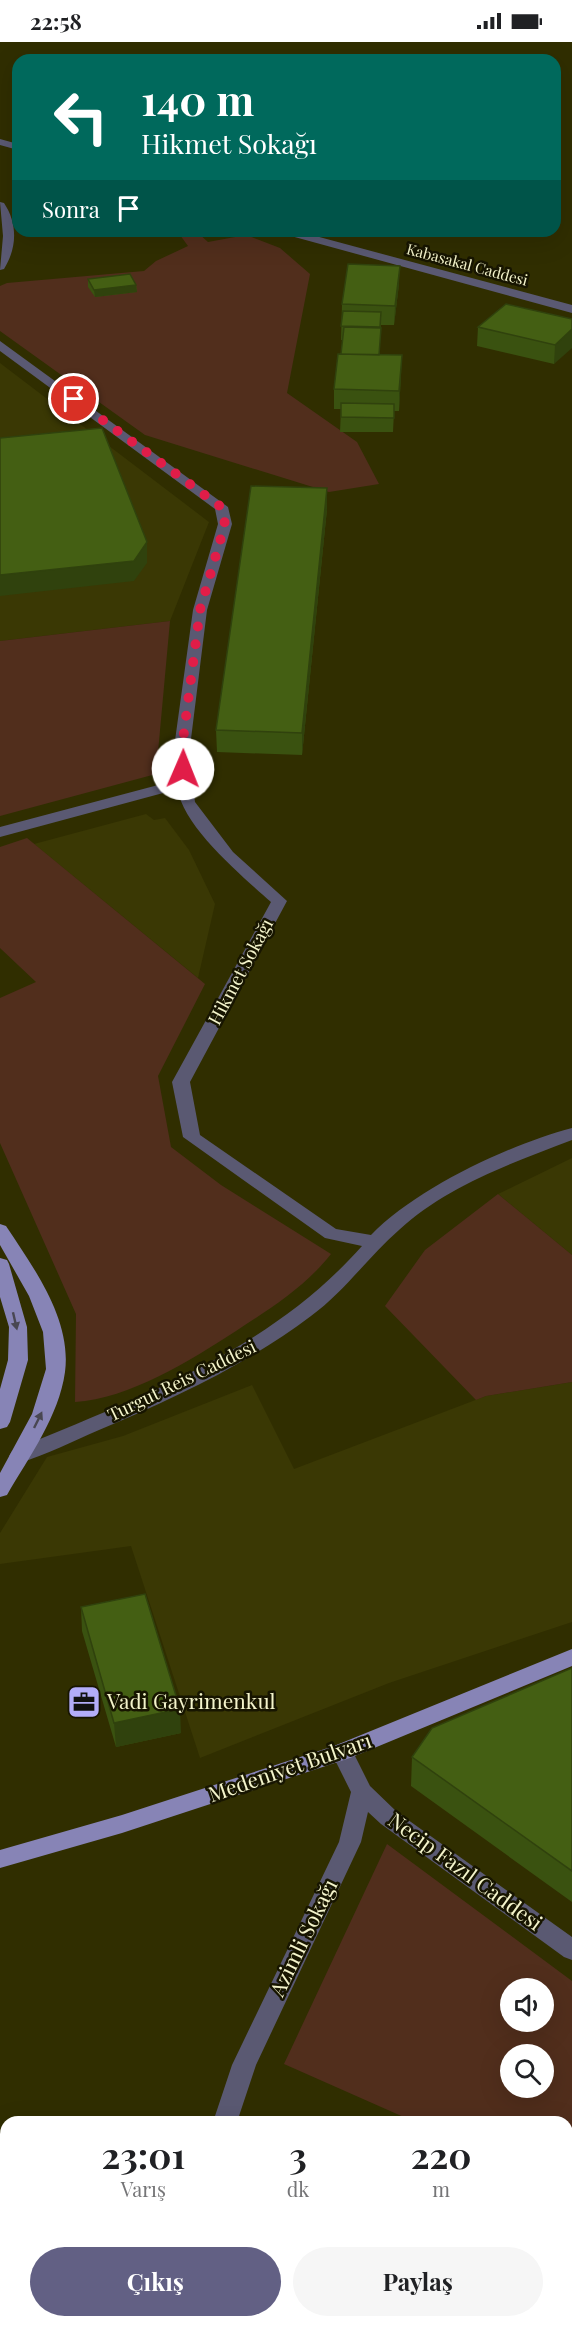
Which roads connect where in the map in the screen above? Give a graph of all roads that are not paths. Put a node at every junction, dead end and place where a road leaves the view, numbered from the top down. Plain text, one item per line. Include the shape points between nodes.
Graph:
1 (0, 205) edge
2 (306, 237) edge
3 (0, 267) edge
4 (572, 309) edge
5 (0, 345) edge
6 (185, 782) junction
7 (0, 832) edge
8 (572, 1134) edge
9 (0, 1230) edge
10 (375, 1242) junction
11 (0, 1264) edge
12 (0, 1422) edge
13 (19, 1456) junction
14 (0, 1490) edge
15 (572, 1657) edge
16 (342, 1752) junction
17 (362, 1792) junction
18 (0, 1859) edge
19 (572, 1950) edge
20 (227, 2116) edge

1 - 3 street via 8,231 7,254
2 - 4 street, Kabasakal Caddesi
5 - 6 street, Hikmet Sokağı via 221,507 225,524 200,610 182,744
6 - 7 street
6 - 10 street, Hikmet Sokağı via 188,802 227,855 279,901 181,1082 192,1137 332,1234
8 - 10 street, Turgut Reis Caddesi via 475,1173 438,1193 400,1218
13 -> 9 main road via 50,1392 56,1370 55,1347 42,1305
10 - 13 street, Turgut Reis Caddesi via 310,1309 263,1341 161,1394
11 -> 12 main road via 18,1327 18,1360
13 - 14 main road
15 - 16 main road, Medeniyet Bulvarı
16 - 17 street
16 - 18 main road, Medeniyet Bulvarı via 122,1824
17 - 19 street, Necip Fazıl Caddesi via 389,1818
17 - 20 street, Azimli Sokağı via 350,1842 244,2065

